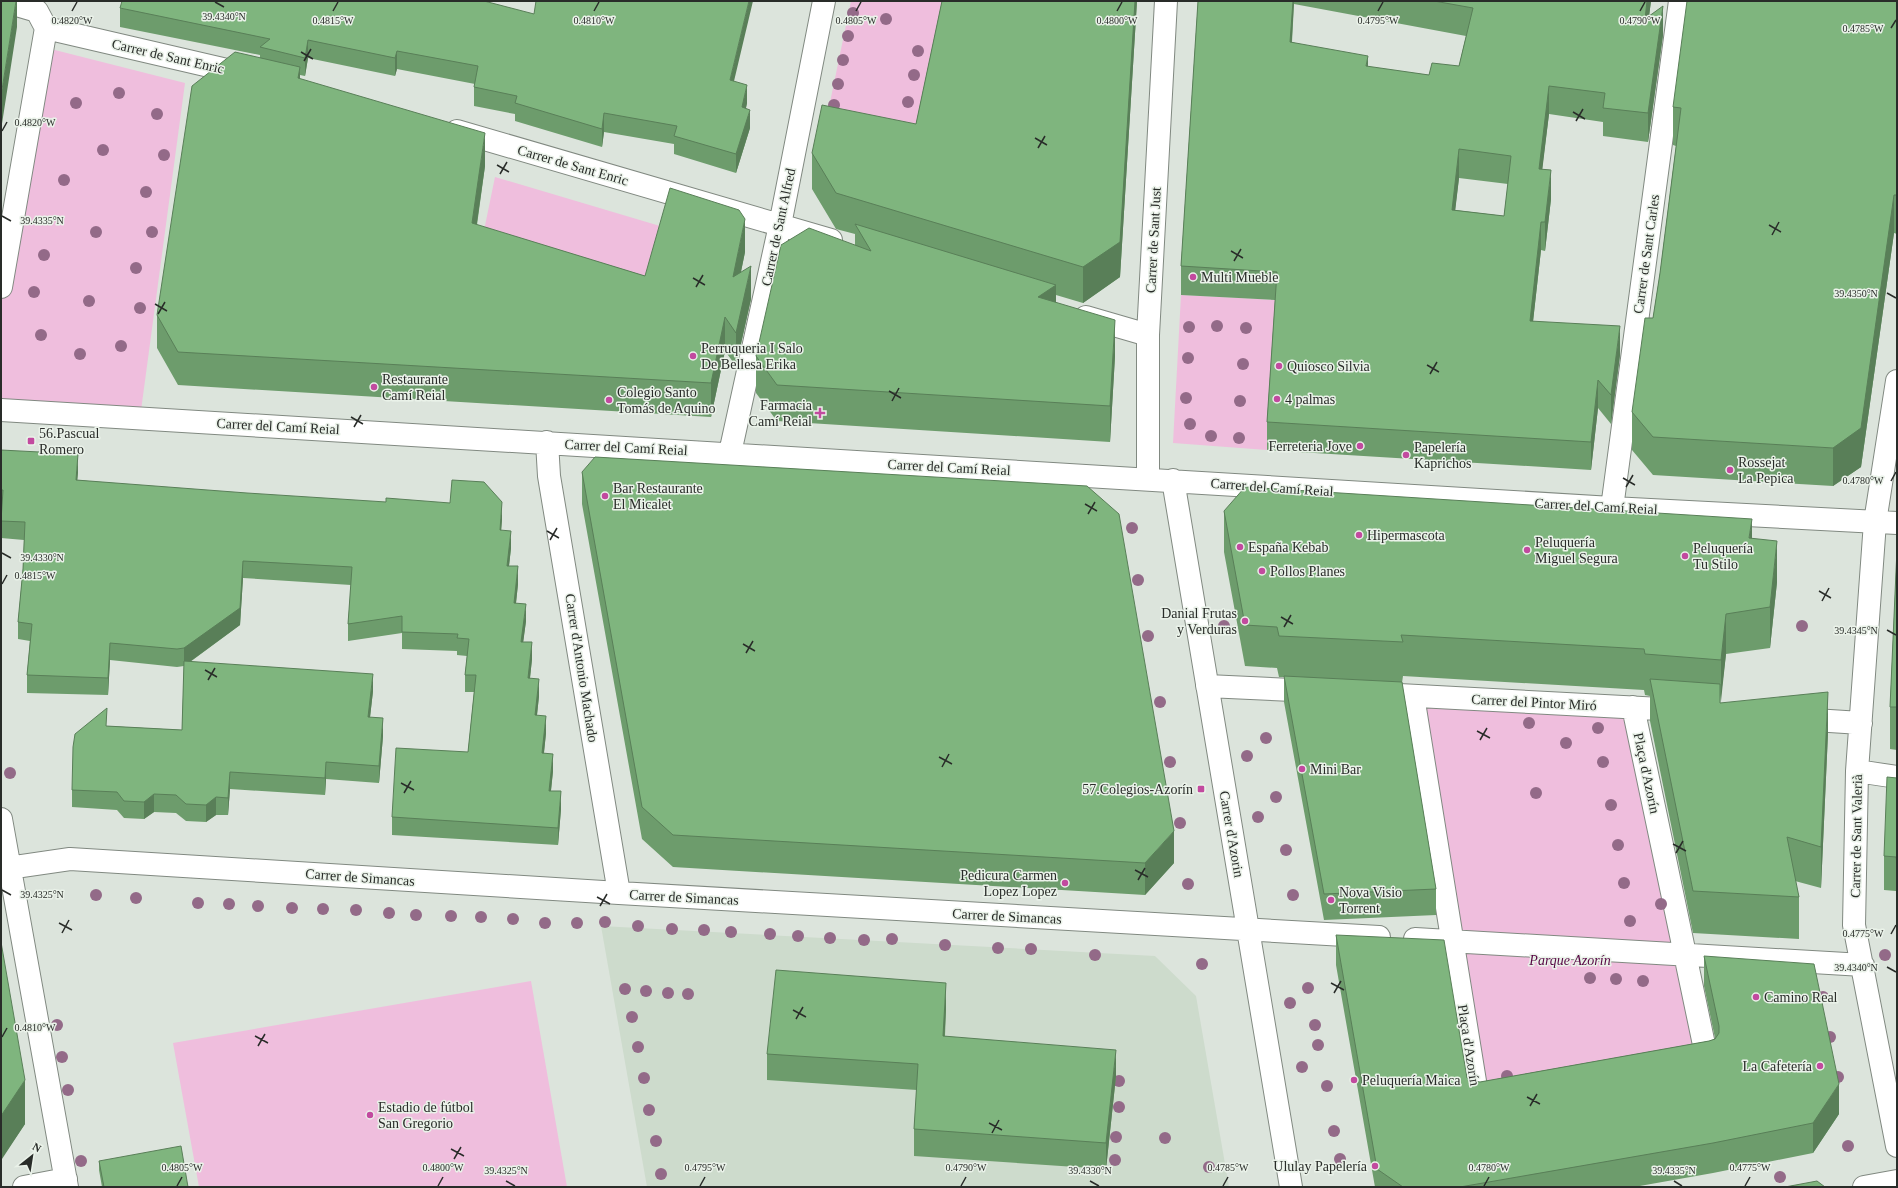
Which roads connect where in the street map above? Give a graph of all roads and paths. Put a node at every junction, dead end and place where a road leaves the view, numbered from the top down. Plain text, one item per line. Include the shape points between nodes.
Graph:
1 (3, 1) edge
2 (824, 1) edge
3 (1166, 1) edge
4 (1680, 1) edge
5 (46, 28) junction
6 (267, 79) edge
7 (435, 125) edge
8 (780, 225) junction
9 (847, 245) edge
10 (1, 287) edge
11 (1065, 311) edge
12 (1148, 336) junction
13 (1897, 381) edge
14 (1, 410) edge
15 (547, 442) junction
16 (730, 453) junction
17 (1148, 479) junction
18 (1172, 480) junction
19 (1612, 508) junction
20 (1875, 522) junction
21 (1897, 523) edge
22 (1207, 686) junction
23 (1334, 692) edge
24 (1382, 695) edge
25 (1413, 696) junction
26 (1633, 707) junction
27 (1704, 712) edge
28 (1774, 717) edge
29 (1861, 723) junction
30 (1856, 772) junction
31 (1897, 777) edge
32 (1, 820) edge
33 (5, 869) edge
34 (619, 893) junction
35 (1248, 930) junction
36 (1452, 942) junction
37 (1686, 956) junction
38 (1863, 965) junction
39 (1676, 1064) edge
40 (1508, 1094) edge
41 (1897, 1146) edge
42 (1897, 1181) edge
43 (66, 1183) edge
44 (24, 1187) edge
45 (1291, 1187) edge
46 (1864, 1187) edge

1 - 5 street via 37,11
2 - 8 street, Carrer de Sant Alfred
3 - 12 street, Carrer de Sant Just
4 - 19 street, Carrer de Sant Carles
5 - 6 street, Carrer de Sant Enric
5 - 10 street
7 - 8 street, Carrer de Sant Enric
8 - 9 street, Carrer de Sant Enric
8 - 16 street, Carrer de Sant Alfred
11 - 12 street
12 - 17 street, Carrer de Sant Just
13 - 20 street, Carrer de Sant Valerià
14 - 15 street, Carrer del Camí Reial
15 - 16 street, Carrer del Camí Reial
15 - 34 street, Carrer d'Antonio Machado via 549,476
16 - 17 street, Carrer del Camí Reial
17 - 18 street, Carrer del Camí Reial
18 - 19 street, Carrer del Camí Reial
18 - 22 street, Carrer d'Azorin
19 - 20 street, Carrer del Camí Reial
20 - 21 street, Carrer del Camí Reial
20 - 29 street, Carrer de Sant Valerià
22 - 23 street
22 - 35 street, Carrer d'Azorin
24 - 25 street, Carrer del Pintor Miró
25 - 26 street, Carrer del Pintor Miró
25 - 36 street, Plaça d'Azorín
26 - 27 street, Carrer del Pintor Miró
26 - 37 street, Plaça d'Azorín
28 - 29 street
29 - 30 street, Carrer de Sant Valerià
30 - 31 street
30 - 38 street, Carrer de Sant Valerià via 1854,925
32 - 33 street
33 - 34 street, Carrer de Simancas via 70,859
33 - 43 street
34 - 35 street, Carrer de Simancas
35 - 36 street
35 - 45 street, Carrer d'Azorin
36 - 37 street
36 - 40 street, Plaça d'Azorín via 1478,1100
37 - 38 street
37 - 39 street, Plaça d'Azorín via 1707,1059
38 - 41 street, Carrer de Sant Valerià
42 - 46 street
43 - 44 street

